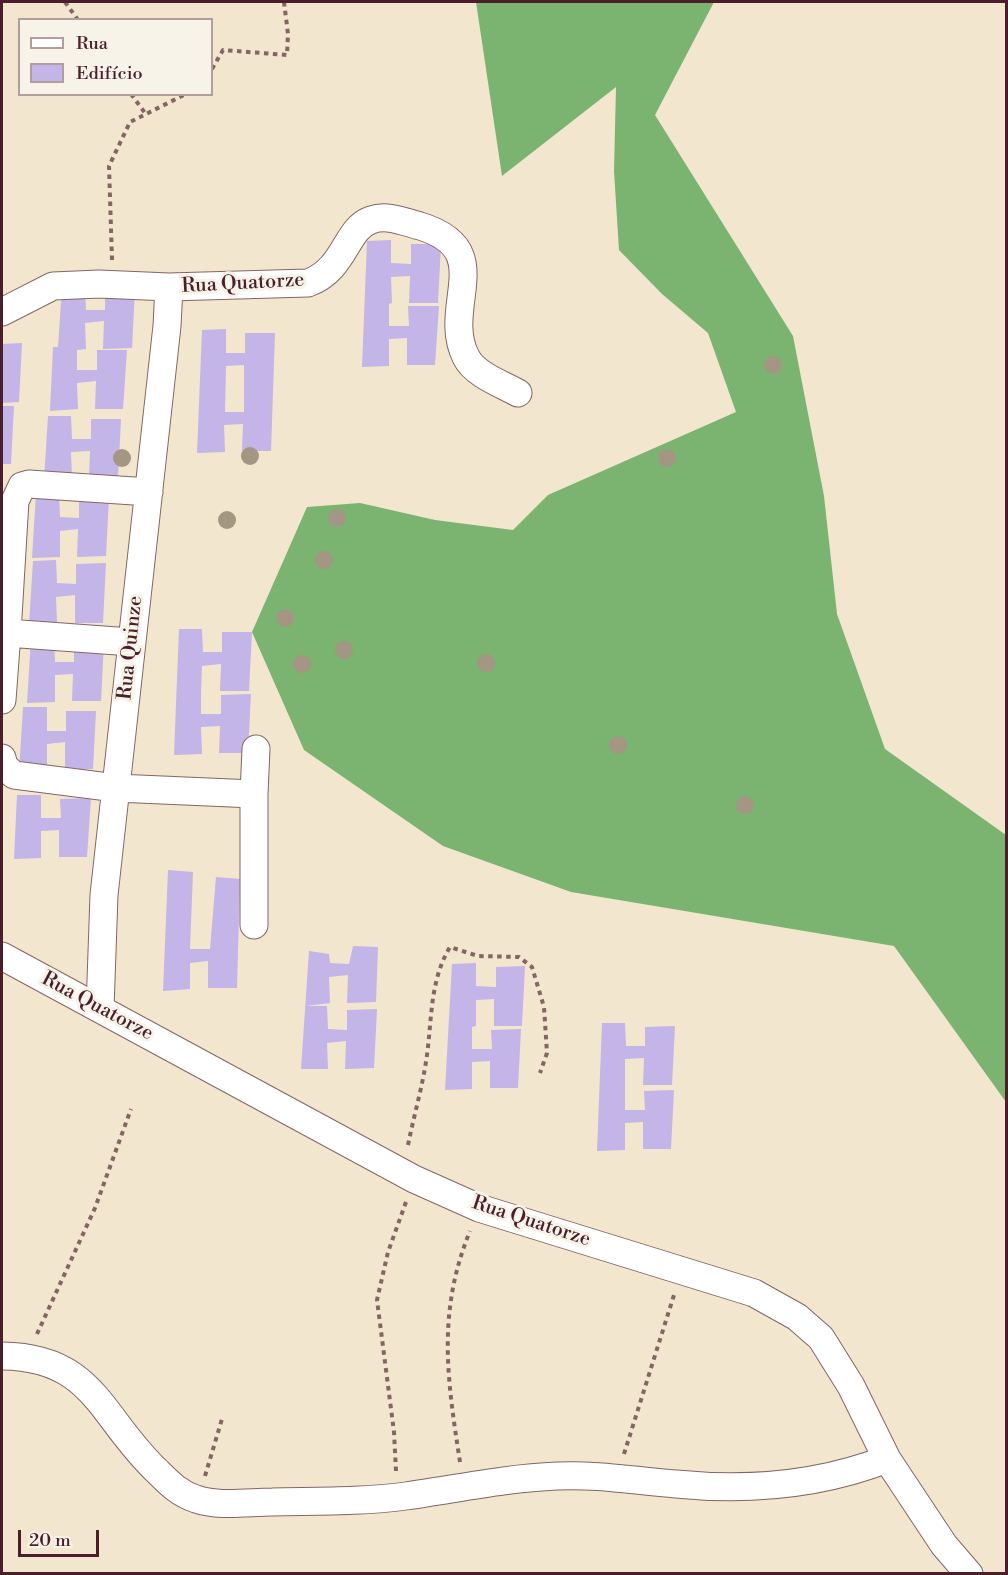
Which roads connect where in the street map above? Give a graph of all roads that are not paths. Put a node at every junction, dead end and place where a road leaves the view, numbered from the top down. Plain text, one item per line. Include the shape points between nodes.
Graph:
1 (169, 287) junction
2 (2, 312) edge
3 (519, 393) dead end
4 (148, 492) junction
5 (7, 633) junction
6 (131, 642) junction
7 (2, 700) edge
8 (255, 749) dead end
9 (2, 758) edge
10 (116, 788) junction
11 (254, 794) junction
12 (254, 925) dead end
13 (2, 956) edge
14 (100, 1009) junction
15 (14, 1356) edge
16 (887, 1459) junction
17 (969, 1574) edge

1 - 2 street, Rua Quatorze via 53,286
1 - 3 street, Rua Quatorze via 308,283 324,277 334,267 368,221 400,220 451,240 463,268 460,320 462,347 468,361
1 - 4 street, Rua Quinze
4 - 5 street via 22,486 15,501
4 - 6 street, Rua Quinze
5 - 6 street
5 - 7 street
6 - 10 street, Rua Quinze
8 - 11 street
9 - 10 street via 14,775
10 - 11 street
10 - 14 street, Rua Quinze via 104,895
11 - 12 street
13 - 14 street, Rua Quatorze
14 - 16 street, Rua Quatorze via 408,1176 479,1208 682,1268 754,1293 797,1317 821,1338 851,1386
15 - 16 street via 44,1360 71,1372 93,1393 150,1466 176,1490 198,1500 321,1501 404,1496 472,1484 559,1476 677,1484 766,1484 821,1480
16 - 17 street, Rua Quatorze via 944,1545

